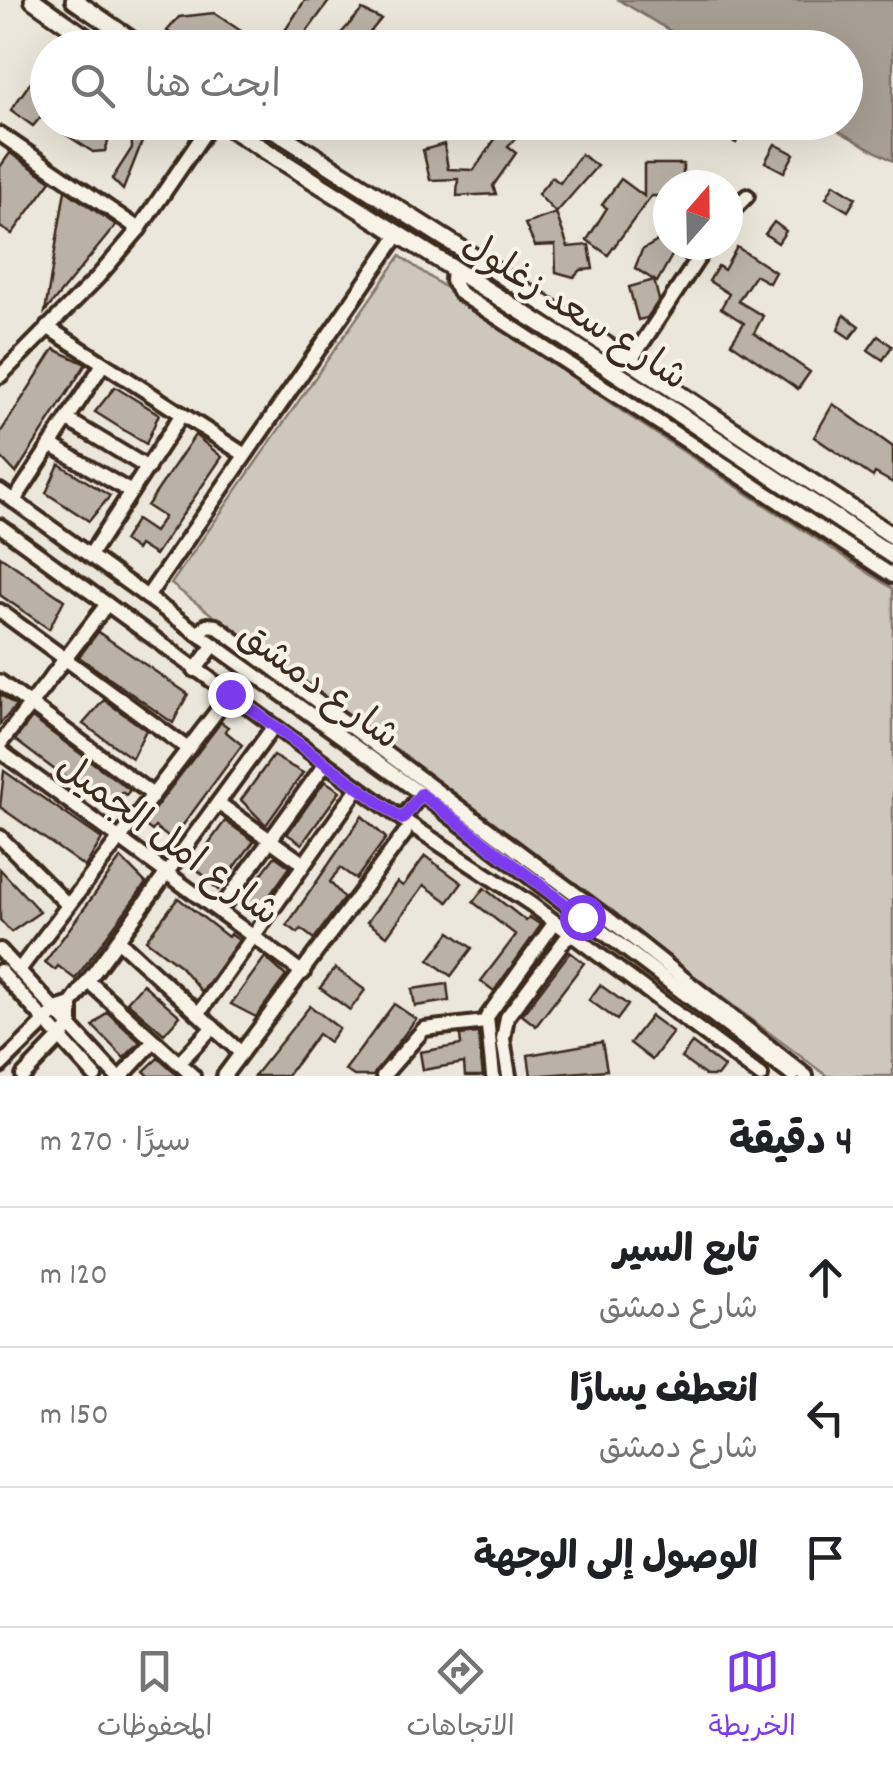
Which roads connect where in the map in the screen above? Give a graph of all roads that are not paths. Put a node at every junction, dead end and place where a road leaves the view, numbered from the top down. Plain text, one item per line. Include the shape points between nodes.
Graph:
1 (33, 0) edge
2 (74, 0) edge
3 (76, 30) edge
4 (118, 30) edge
5 (0, 134) edge
6 (203, 140) edge
7 (245, 140) edge
8 (289, 140) edge
9 (747, 196) dead end
10 (743, 200) edge
11 (139, 228) junction
12 (398, 235) junction
13 (697, 260) edge
14 (454, 269) junction
15 (47, 326) junction
16 (5, 360) edge
17 (631, 360) junction
18 (103, 364) junction
19 (0, 376) edge
20 (182, 414) junction
21 (68, 420) junction
22 (724, 433) junction
23 (51, 445) junction
24 (245, 455) junction
25 (148, 468) junction
26 (0, 491) edge
27 (131, 492) junction
28 (14, 501) junction
29 (0, 526) edge
30 (893, 536) edge
31 (854, 540) junction
32 (90, 555) junction
33 (893, 556) edge
34 (893, 576) edge
35 (147, 596) junction
36 (106, 604) junction
37 (0, 612) edge
38 (198, 634) junction
39 (214, 645) junction
40 (65, 659) junction
41 (194, 670) junction
42 (0, 682) edge
43 (230, 694) junction
44 (30, 704) junction
45 (310, 704) junction
46 (274, 726) junction
47 (0, 748) edge
48 (188, 749) junction
49 (326, 764) junction
50 (358, 788) junction
51 (421, 794) junction
52 (153, 795) junction
53 (218, 803) junction
54 (403, 826) junction
55 (0, 836) edge
56 (120, 838) junction
57 (270, 841) junction
58 (304, 864) junction
59 (166, 873) junction
60 (68, 906) junction
61 (219, 911) junction
62 (600, 921) junction
63 (555, 922) junction
64 (570, 933) junction
65 (253, 936) junction
66 (118, 940) junction
67 (0, 950) edge
68 (0, 970) edge
69 (19, 970) junction
70 (303, 972) junction
71 (88, 981) junction
72 (71, 1004) junction
73 (198, 1014) junction
74 (51, 1016) junction
75 (486, 1022) junction
76 (71, 1026) junction
77 (213, 1027) junction
78 (61, 1038) junction
79 (154, 1041) junction
80 (241, 1053) junction
81 (179, 1064) junction
82 (0, 1066) edge
83 (23, 1076) edge
84 (95, 1076) edge
85 (119, 1076) edge
86 (193, 1076) edge
87 (224, 1076) edge
88 (382, 1076) edge
89 (493, 1076) edge
90 (508, 1076) edge
91 (761, 1076) edge
92 (793, 1076) edge
93 (806, 1076) edge

1 - 3 main road
2 - 4 main road
5 - 11 street
6 - 11 street
7 - 12 main road, شارع سعد زغلول
8 - 17 main road, شارع سعد زغلول
9 - 10 street
11 - 15 street
12 - 14 main road, شارع سعد زغلول
12 - 24 street
13 - 17 street
14 - 22 main road, شارع سعد زغلول
14 - 31 street via 460,293
15 - 16 street
15 - 18 street
16 - 19 street
17 - 22 main road, شارع سعد زغلول
18 - 20 street
18 - 21 street
20 - 24 street
20 - 25 street
21 - 23 street
21 - 25 street
22 - 30 main road, شارع سعد زغلول
22 - 31 main road, شارع سعد زغلول
23 - 27 street
23 - 28 street
24 - 35 street
25 - 27 street
26 - 28 street, شارع دمشق
27 - 32 street
28 - 32 street, شارع دمشق
29 - 36 street, شارع دمشق
31 - 33 main road, شارع سعد زغلول
31 - 34 street
32 - 35 street, شارع دمشق
35 - 38 street, شارع دمشق
36 - 40 street
36 - 41 street, شارع دمشق
37 - 40 street
38 - 39 street, شارع دمشق
38 - 45 street via 216,626
39 - 41 street
39 - 45 street, شارع دمشق
40 - 44 street
40 - 48 street
41 - 43 street, شارع دمشق
42 - 44 street
43 - 46 street, شارع دمشق
43 - 48 street
44 - 47 street
44 - 52 street
45 - 51 street, شارع دمشق
45 - 62 street
46 - 49 street, شارع دمشق
46 - 53 street
47 - 56 street, شارع امل الجميل
48 - 52 street
49 - 50 street, شارع دمشق
49 - 57 street
50 - 54 street, شارع دمشق
50 - 58 street
51 - 54 street
51 - 62 street, شارع دمشق
52 - 56 street
53 - 57 street
53 - 59 street
54 - 63 street, شارع دمشق
54 - 70 street
55 - 60 street
56 - 59 street, شارع امل الجميل
56 - 60 street
57 - 58 street
57 - 61 street
58 - 65 street
59 - 61 street, شارع امل الجميل
59 - 66 street
60 - 69 street
61 - 65 street, شارع امل الجميل
62 - 92 street, شارع دمشق
62 - 93 street
63 - 64 street, شارع دمشق
63 - 75 street
64 - 90 street via 506,1017
64 - 91 street, شارع دمشق
65 - 70 street, شارع امل الجميل
65 - 73 street
66 - 71 street
66 - 73 street
67 - 69 street
68 - 74 street
69 - 74 street
70 - 80 street
71 - 72 street
71 - 79 street
72 - 74 street
72 - 76 street
73 - 77 street
74 - 76 street
74 - 78 street
74 - 82 street
75 - 88 street via 424,1030
75 - 89 street
76 - 78 street
76 - 85 street
77 - 80 street
77 - 81 street
78 - 83 street
78 - 84 street
79 - 81 street
79 - 85 street
80 - 87 street
81 - 86 street

